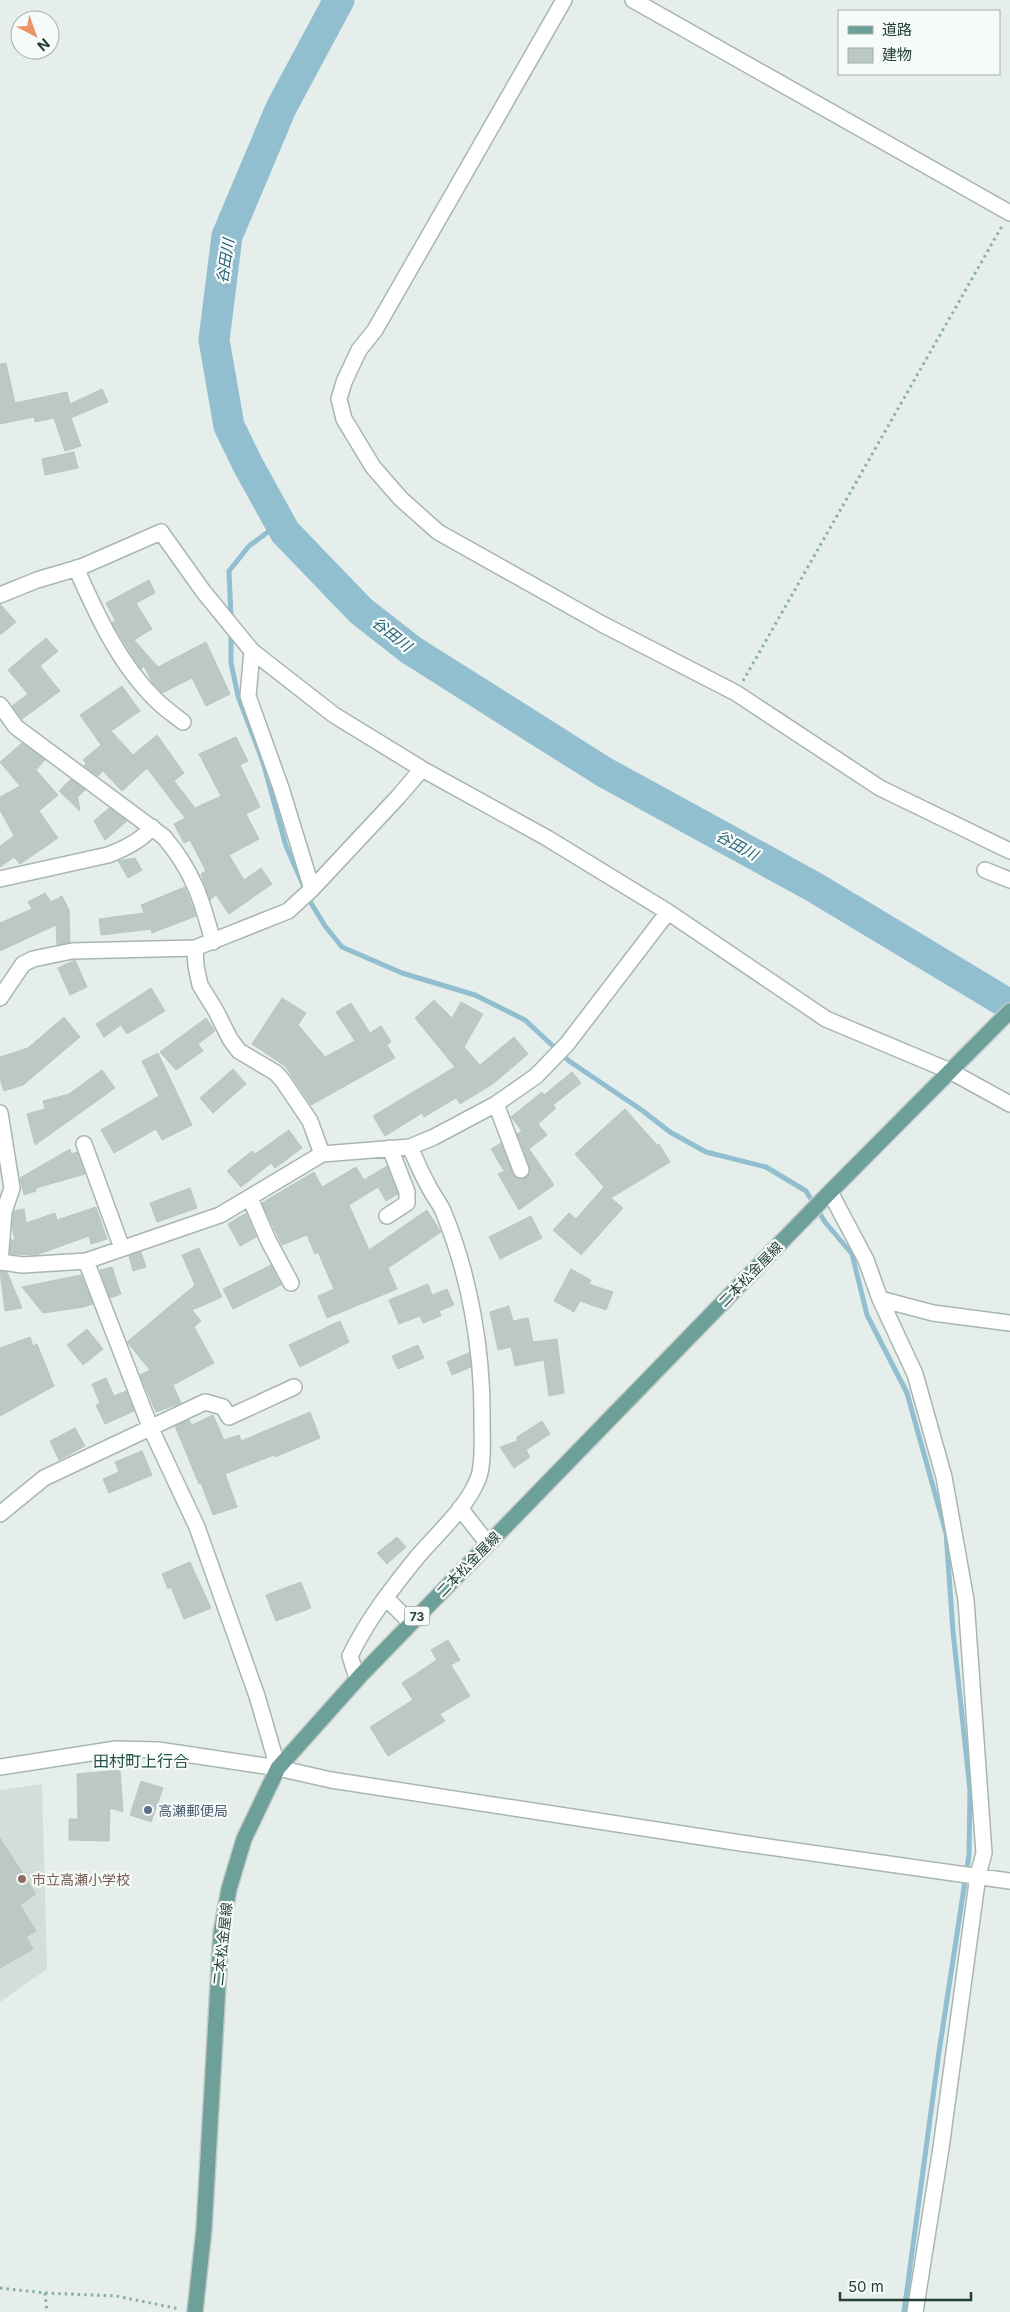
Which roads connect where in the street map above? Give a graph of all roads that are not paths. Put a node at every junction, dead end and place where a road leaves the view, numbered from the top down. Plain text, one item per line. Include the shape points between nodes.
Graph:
1 (564, 0) edge
2 (633, 0) edge
3 (1010, 212) edge
4 (76, 568) junction
5 (0, 596) edge
6 (252, 651) junction
7 (0, 704) edge
8 (183, 722) dead end
9 (422, 769) junction
10 (152, 827) junction
11 (1010, 851) edge
12 (985, 870) dead end
13 (0, 878) edge
14 (1010, 880) edge
15 (312, 889) junction
16 (668, 912) junction
17 (213, 942) junction
18 (195, 948) junction
19 (0, 998) edge
20 (1010, 1011) edge
21 (955, 1067) junction
22 (496, 1104) junction
23 (1010, 1104) edge
24 (0, 1113) edge
25 (84, 1144) dead end
26 (410, 1147) junction
27 (390, 1148) junction
28 (322, 1154) junction
29 (521, 1170) dead end
30 (830, 1192) junction
31 (250, 1198) junction
32 (388, 1216) dead end
33 (122, 1248) junction
34 (86, 1261) junction
35 (0, 1262) edge
36 (291, 1283) dead end
37 (880, 1299) junction
38 (1010, 1323) edge
39 (294, 1387) dead end
40 (151, 1429) junction
41 (460, 1508) junction
42 (0, 1514) edge
43 (488, 1544) junction
44 (386, 1598) junction
45 (411, 1623) junction
46 (357, 1678) junction
47 (0, 1767) edge
48 (278, 1768) junction
49 (978, 1875) junction
50 (1010, 1881) edge
51 (191, 2311) edge
52 (916, 2312) edge

1 - 11 street via 375,330 359,350 339,399 344,419 401,500 438,532 602,624 736,693 880,788
2 - 3 street
4 - 5 street
4 - 6 street via 161,532
4 - 8 street via 99,620 122,657 156,700
6 - 9 street via 334,715
6 - 15 street via 248,696
7 - 10 street via 16,728
9 - 15 street
9 - 16 street via 547,838
10 - 13 street via 146,834 108,855
10 - 17 street via 174,850 190,876 202,899
12 - 14 street
15 - 17 street via 288,911
16 - 21 street via 826,1019
16 - 22 street via 567,1044 536,1076
17 - 18 street
18 - 19 street via 72,951 38,958 23,964
18 - 28 street via 200,984 230,1039 240,1051 276,1073 283,1081 310,1121
20 - 21 main road, 二本松金屋線 / 73
21 - 23 street
21 - 30 main road, 二本松金屋線 / 73
22 - 26 street
22 - 29 street
24 - 35 street via 12,1188 4,1212
25 - 33 street
26 - 27 street
26 - 41 street via 442,1210 455,1247 468,1292 483,1388 479,1478
27 - 28 street
27 - 32 street via 407,1192 407,1203
28 - 31 street
30 - 37 street via 866,1260
30 - 43 main road, 二本松金屋線 / 73
31 - 33 street via 220,1215
31 - 36 street
33 - 34 street
34 - 35 street via 23,1265
34 - 40 street
37 - 38 street via 933,1313
37 - 49 street via 915,1374 944,1477 966,1600 984,1853
39 - 40 street via 229,1416 223,1407 205,1402
40 - 42 street via 44,1478
40 - 48 street via 197,1527 257,1696
41 - 43 street
41 - 44 street
43 - 45 main road, 二本松金屋線 / 73
44 - 45 street
44 - 46 street via 350,1656
45 - 46 main road, 二本松金屋線 / 73
46 - 48 main road, 二本松金屋線 / 73
47 - 48 street via 116,1749 158,1750
48 - 49 street via 331,1780 702,1837
48 - 51 main road, 二本松金屋線 / 73 via 244,1839 221,1933 204,2229
49 - 50 street
49 - 52 street

